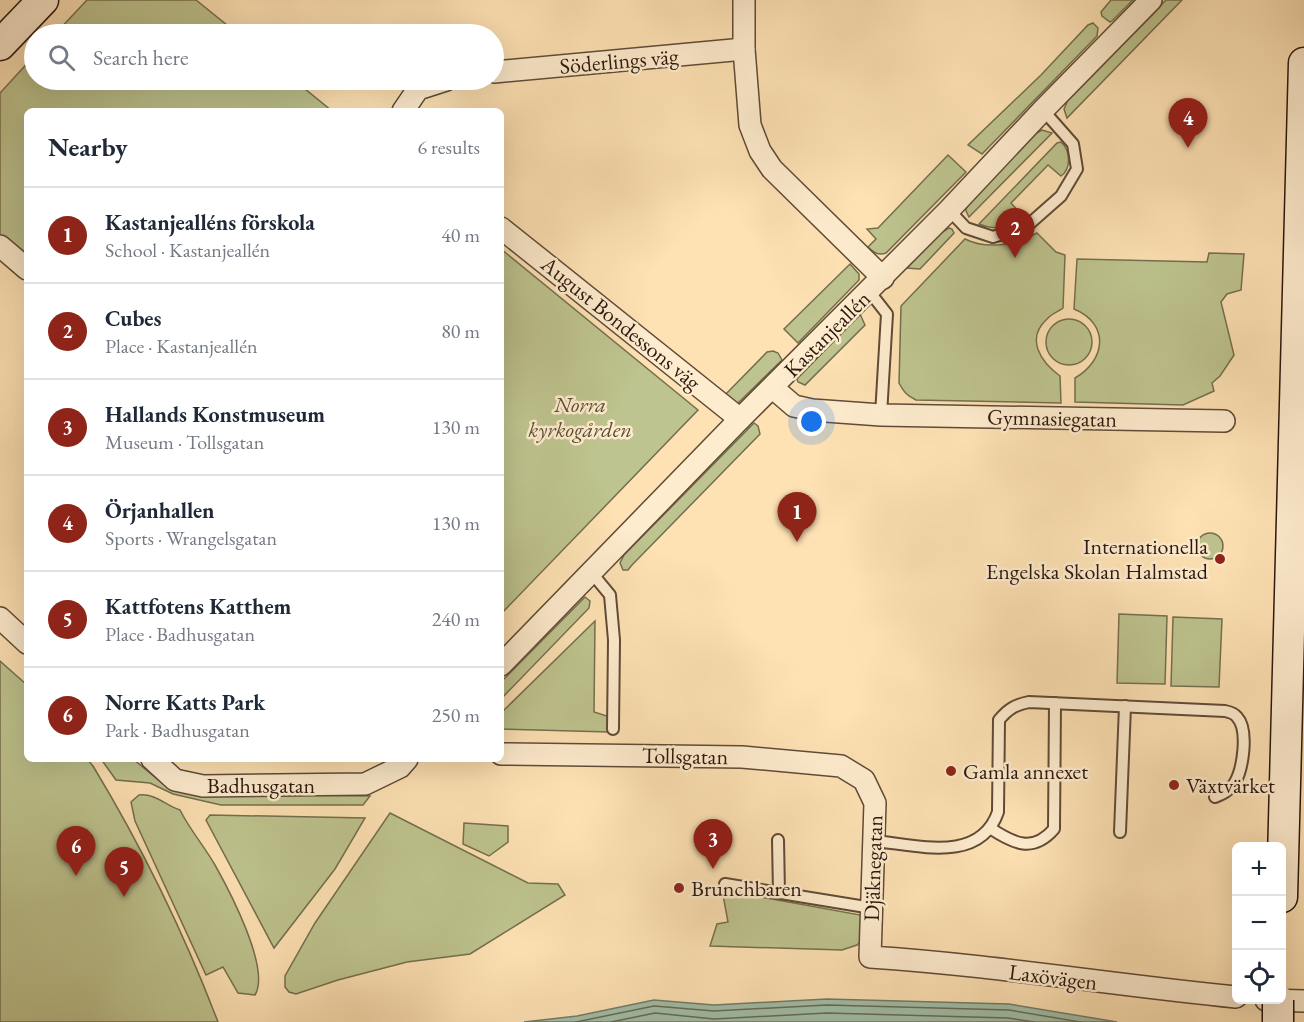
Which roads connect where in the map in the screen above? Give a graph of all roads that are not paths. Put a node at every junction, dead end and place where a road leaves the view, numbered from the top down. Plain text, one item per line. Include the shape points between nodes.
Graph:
1 (43, 0) edge
2 (744, 0) edge
3 (1151, 0) edge
4 (0, 45) edge
5 (744, 49) junction
6 (1304, 63) edge
7 (504, 71) edge
8 (417, 90) edge
9 (404, 108) edge
10 (1043, 110) junction
11 (949, 210) junction
12 (504, 230) edge
13 (0, 246) edge
14 (24, 266) edge
15 (876, 284) junction
16 (1300, 382) edge
17 (773, 388) junction
18 (881, 415) junction
19 (740, 419) junction
20 (1224, 421) dead end
21 (591, 572) junction
22 (0, 618) edge
23 (24, 640) edge
24 (504, 661) edge
25 (1056, 703) junction
26 (1125, 706) junction
27 (613, 729) dead end
28 (504, 754) edge
29 (155, 762) edge
30 (405, 762) edge
31 (864, 780) joint
32 (1215, 797) dead end
33 (990, 828) junction
34 (1120, 832) dead end
35 (778, 840) dead end
36 (875, 841) junction
37 (725, 884) dead end
38 (779, 893) junction
39 (1281, 896) edge
40 (872, 908) junction
41 (870, 957) joint
42 (1232, 997) edge
43 (1286, 1000) edge
44 (1304, 1001) edge
45 (1278, 1004) edge
46 (1278, 1022) edge

1 - 4 main road
2 - 5 street
3 - 10 street, Kastanjeallén
5 - 7 street, Söderlings väg
5 - 15 street via 750,125 760,151
6 - 16 main road
8 - 9 street
10 - 11 street, Kastanjeallén
10 - 11 lane via 1073,144 1077,169 1061,196 1027,226 993,237 966,228
11 - 15 street, Kastanjeallén
12 - 19 street, August Bondessons väg
13 - 14 street
15 - 17 street, Kastanjeallén
15 - 18 lane via 887,314
16 - 39 main road
17 - 18 street, Gymnasiegatan via 794,406
17 - 19 street, Kastanjeallén
18 - 20 street, Gymnasiegatan
19 - 21 street, Kastanjeallén
21 - 24 street, Kastanjeallén
21 - 27 lane via 610,595
22 - 23 street
25 - 26 lane
25 - 33 lane via 1018,704 999,720 998,812
25 - 33 lane via 1054,829 1037,843 1008,840
26 - 32 lane via 1225,711 1239,718 1244,740 1241,764 1228,791
26 - 34 lane
28 - 31 street, Tollsgatan via 742,757 842,766
29 - 30 street, Badhusgatan via 175,780 202,786 365,784
31 - 36 street, Djäknegatan via 875,803
33 - 36 lane via 984,836 951,848
35 - 38 lane
36 - 40 street, Djäknegatan
37 - 38 lane
38 - 40 lane
40 - 41 street, Djäknegatan
41 - 42 street, Laxövägen
43 - 44 street
45 - 46 main road, bridge

